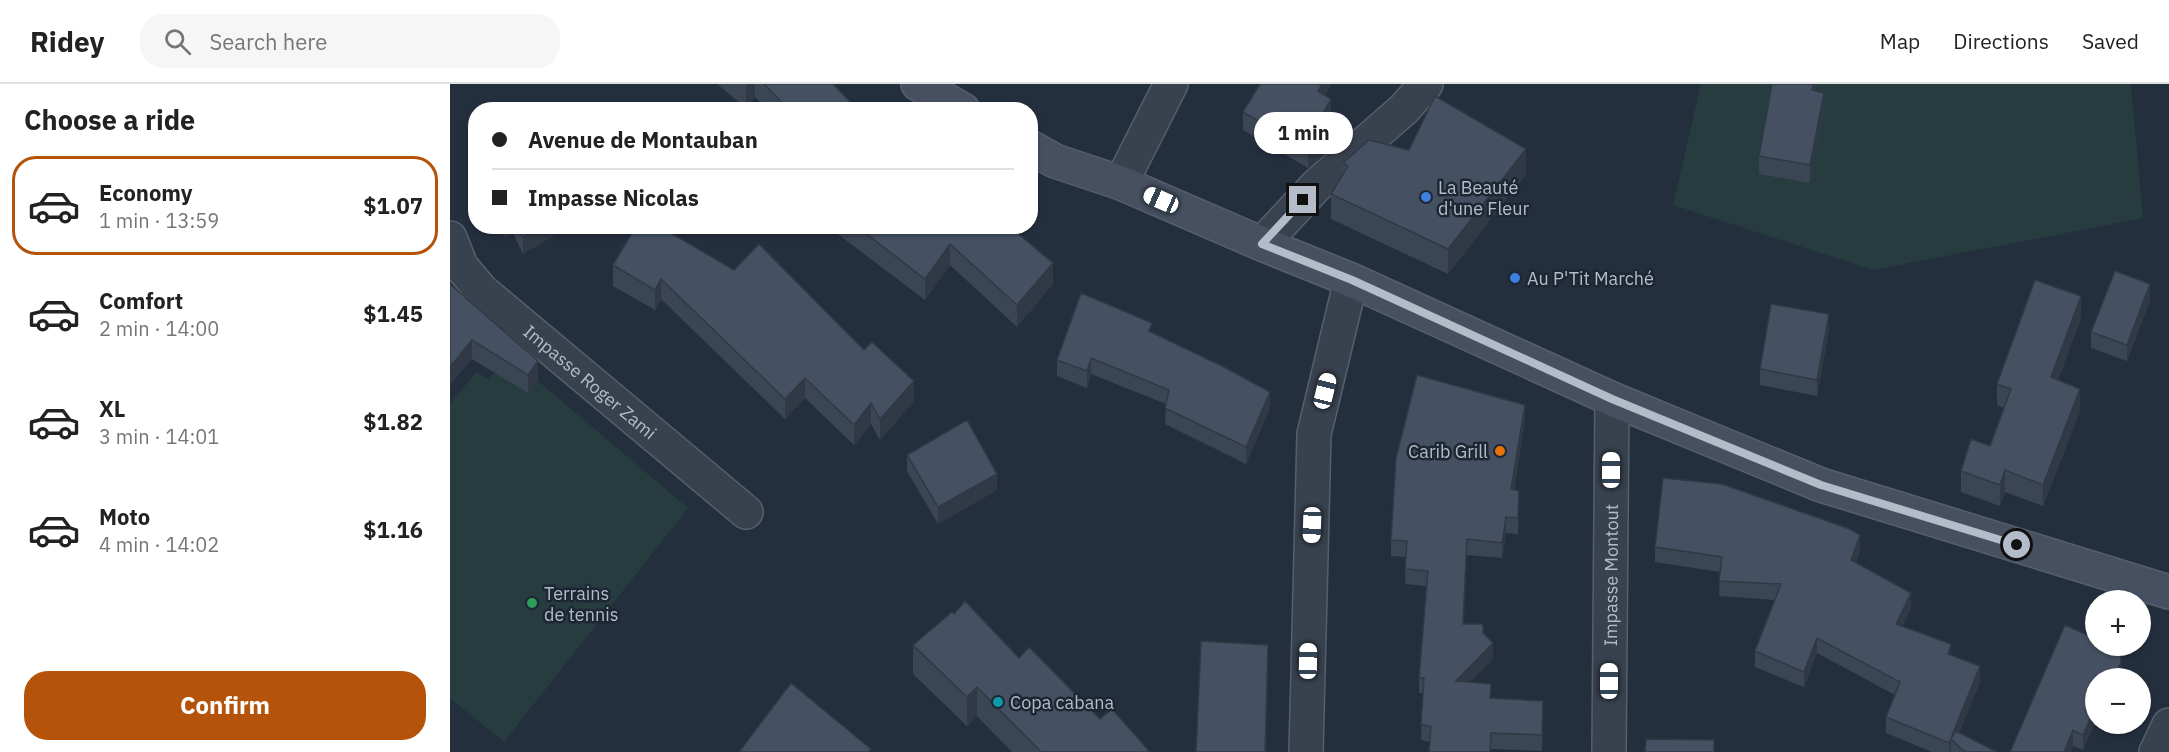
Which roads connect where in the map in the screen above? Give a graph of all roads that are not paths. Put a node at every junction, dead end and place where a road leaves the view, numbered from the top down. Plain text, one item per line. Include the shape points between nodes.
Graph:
1 (918, 84) edge
2 (1171, 84) edge
3 (1426, 84) edge
4 (949, 102) edge
5 (1038, 151) edge
6 (1121, 183) junction
7 (450, 238) edge
8 (1262, 244) junction
9 (1352, 280) junction
10 (1612, 399) junction
11 (746, 513) dead end
12 (2169, 592) edge
13 (2169, 725) edge
14 (1306, 752) edge
15 (1609, 752) edge
16 (2156, 752) edge

1 - 4 main road
2 - 6 street
3 - 8 street via 1404,109 1317,185
5 - 6 main road
6 - 8 main road
7 - 11 street, Impasse Roger Zami via 461,266 482,291
8 - 9 main road
9 - 10 main road
9 - 14 street via 1314,434
10 - 12 main road via 1821,485
10 - 15 street, Impasse Montout
13 - 16 street

